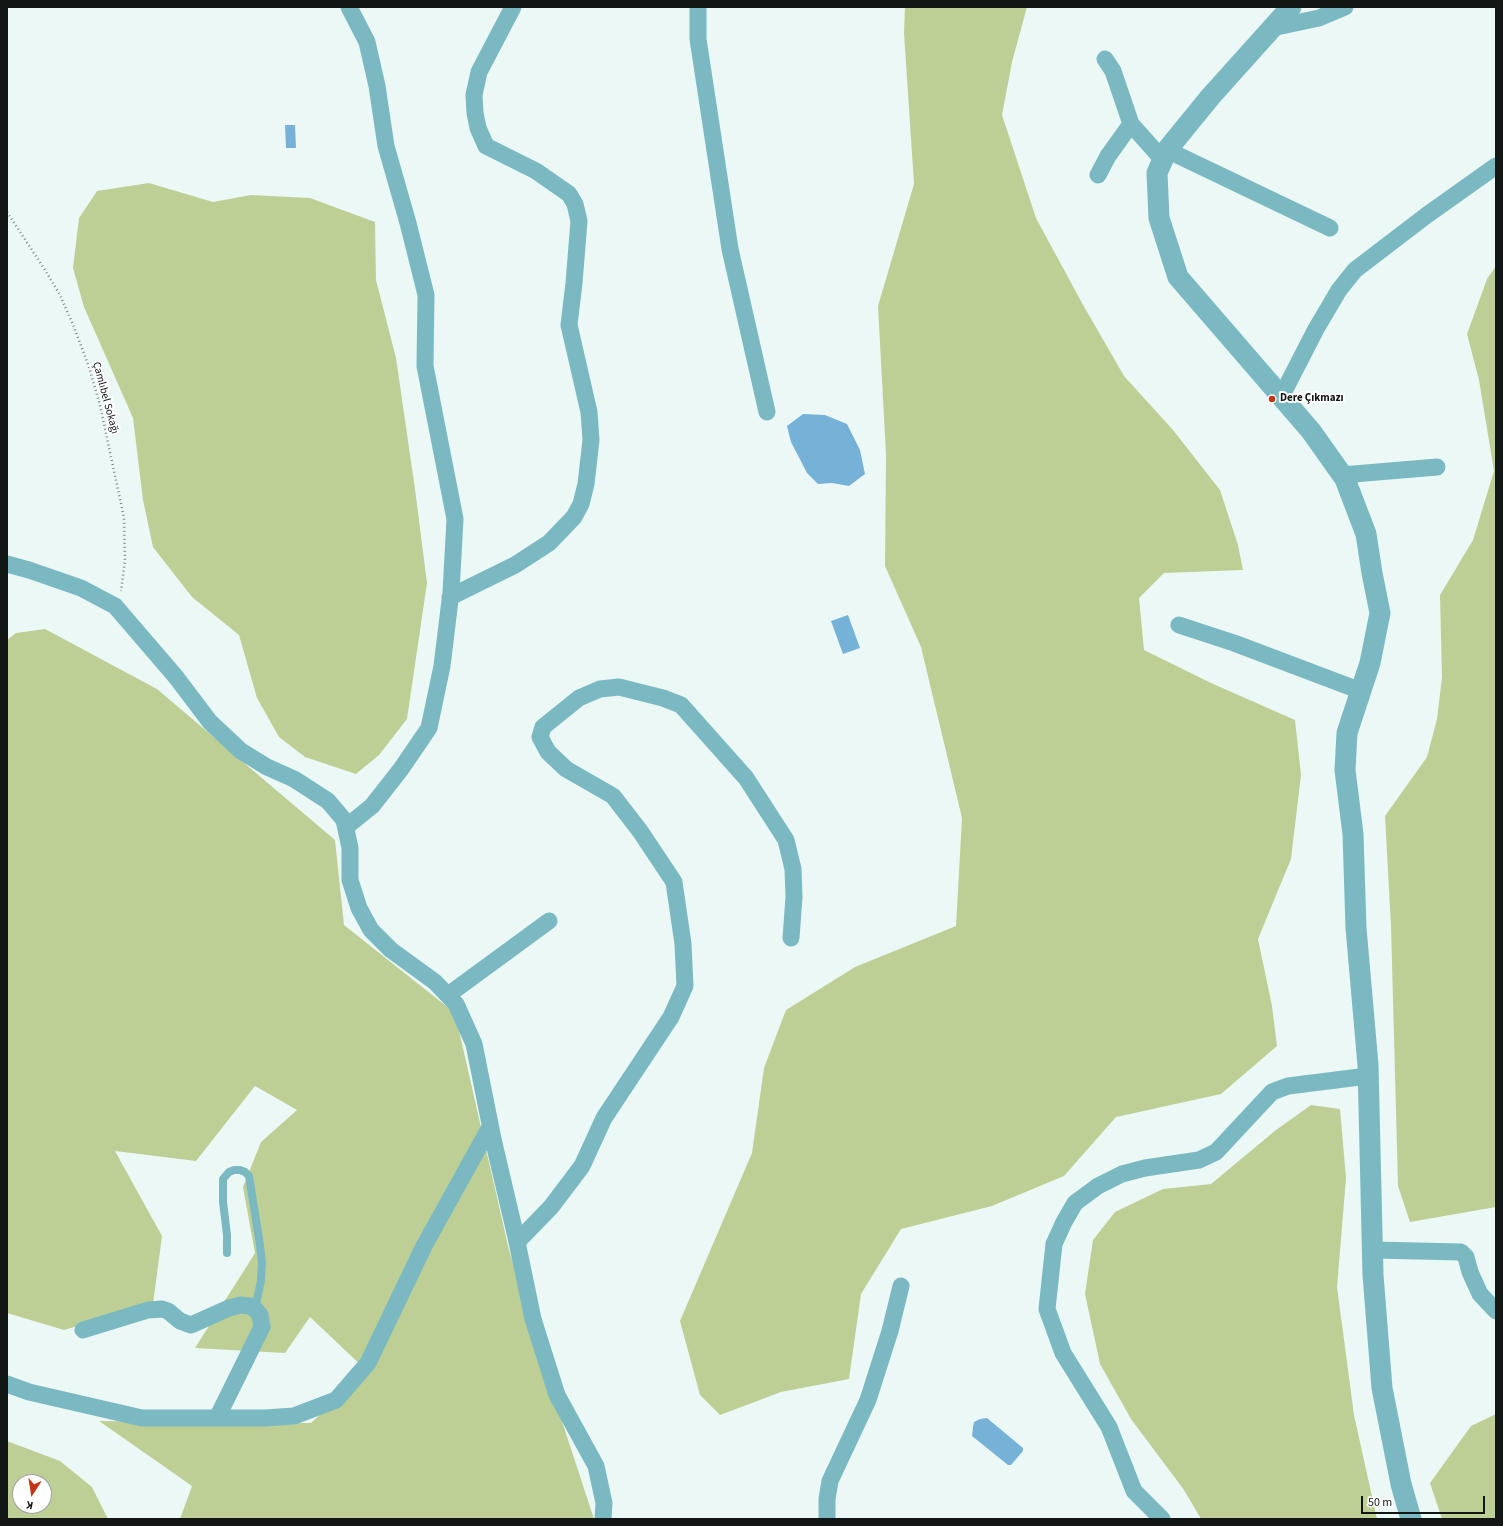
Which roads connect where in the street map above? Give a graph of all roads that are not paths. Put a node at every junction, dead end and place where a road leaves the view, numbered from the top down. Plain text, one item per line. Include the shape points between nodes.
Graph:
1 (349, 7) edge
2 (513, 7) edge
3 (698, 7) edge
4 (1291, 7) edge
5 (1345, 7) edge
6 (1272, 28) junction
7 (1105, 59) dead end
8 (1131, 124) junction
9 (1165, 155) junction
10 (1496, 166) edge
11 (1098, 175) dead end
12 (1330, 228) dead end
13 (1281, 397) junction
14 (767, 412) dead end
15 (1437, 467) dead end
16 (1342, 475) junction
17 (7, 564) edge
18 (450, 597) junction
19 (1178, 625) dead end
20 (1361, 691) junction
21 (346, 828) junction
22 (549, 921) dead end
23 (791, 938) dead end
24 (448, 995) junction
25 (1368, 1076) junction
26 (490, 1127) junction
27 (517, 1242) junction
28 (1373, 1250) junction
29 (227, 1253) dead end
30 (901, 1286) dead end
31 (256, 1310) junction
32 (1496, 1311) edge
33 (83, 1330) dead end
34 (7, 1384) edge
35 (217, 1418) junction
36 (603, 1519) edge
37 (827, 1519) edge
38 (1162, 1519) edge
39 (1411, 1519) edge

1 - 18 street via 367,42 386,146 426,295 425,366 455,519
2 - 18 street via 479,72 474,95 475,113 486,146 536,171 570,194 575,204 579,221 569,325 589,412 592,440 586,484 581,504 574,517 549,543 520,562
3 - 14 street via 698,39 730,250
4 - 6 street
5 - 6 street via 1319,18
6 - 9 street via 1211,96
7 - 8 street via 1113,71
8 - 9 street
8 - 11 street
9 - 12 street
9 - 13 street via 1157,173 1159,218 1178,278
10 - 13 street via 1355,270 1339,290 1316,329
13 - 16 street via 1311,431
15 - 16 street
16 - 20 street via 1366,534 1380,613 1370,663
17 - 21 street via 81,588 115,606 176,677 210,722 241,751 328,801 344,820
18 - 21 street via 442,666 429,728 372,806
19 - 20 street via 1234,643
20 - 25 street via 1347,733 1345,770 1353,834 1356,928
21 - 24 street via 350,848 350,880 359,908 371,930 391,950 435,982
22 - 24 street
23 - 27 street via 793,869 786,840 746,778 681,706 663,698 619,687 600,689 579,698 543,726 540,737 548,752 566,769 613,796 674,882 684,944 685,986 671,1017 604,1118 582,1166 551,1207
24 - 26 street via 456,1004 474,1044
25 - 28 street
25 - 38 street via 1288,1086 1272,1092 1216,1152 1199,1160 1122,1174 1098,1186 1075,1203 1064,1222 1054,1244 1047,1309 1063,1353 1108,1427 1134,1491
26 - 27 street
26 - 35 street via 424,1246 368,1363 336,1400 294,1416
27 - 36 street via 533,1319 557,1395 596,1466 604,1503
28 - 32 street via 1461,1252 1466,1257 1480,1294
28 - 39 street via 1382,1388 1401,1484
29 - 31 lane via 222,1202 223,1179 230,1172 240,1170 249,1176 260,1245 261,1282
30 - 37 street via 868,1400 830,1481
31 - 33 street via 241,1305 191,1325 180,1321 168,1311 148,1310
31 - 35 street via 260,1315 262,1327
34 - 35 street via 29,1392 142,1418

